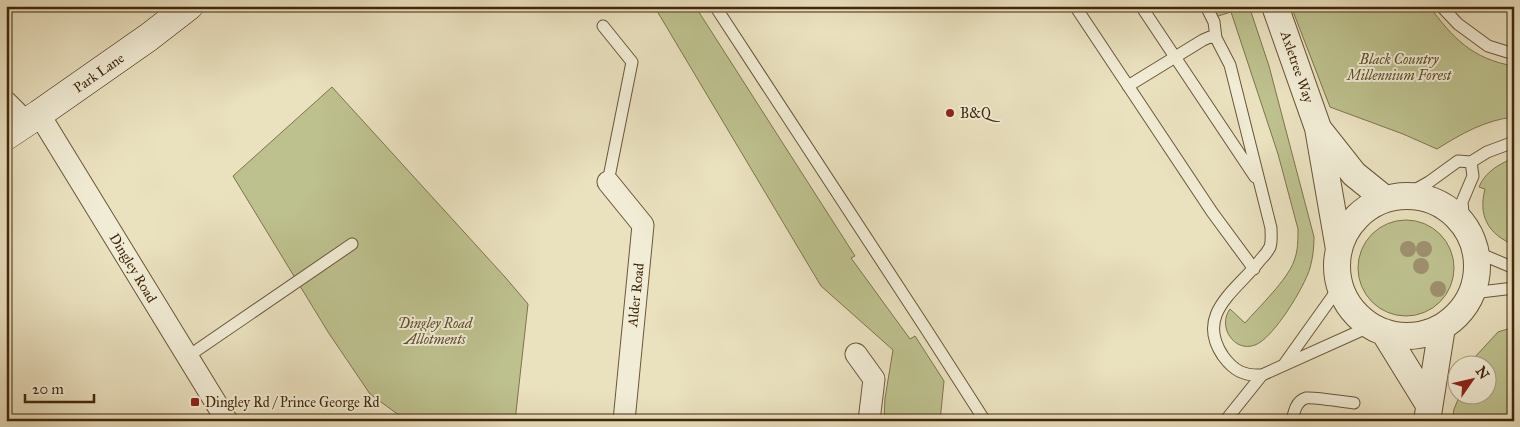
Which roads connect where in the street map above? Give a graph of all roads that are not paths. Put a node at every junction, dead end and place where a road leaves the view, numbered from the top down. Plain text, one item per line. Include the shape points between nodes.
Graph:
1 (189, 6) edge
2 (715, 6) edge
3 (1075, 6) edge
4 (1141, 6) edge
5 (1206, 6) edge
6 (1275, 6) edge
7 (1441, 6) edge
8 (603, 26) dead end
9 (1216, 38) junction
10 (1514, 54) edge
11 (1175, 58) junction
12 (1128, 86) junction
13 (6, 102) edge
14 (24, 124) edge
15 (1318, 128) junction
16 (1514, 142) edge
17 (1471, 162) junction
18 (608, 182) joint
19 (1260, 184) junction
20 (1394, 198) junction
21 (1464, 224) junction
22 (352, 244) dead end
23 (1339, 249) junction
24 (1476, 252) junction
25 (1514, 268) edge
26 (1254, 269) junction
27 (1340, 286) junction
28 (1514, 288) edge
29 (1472, 293) junction
30 (1442, 327) junction
31 (1378, 329) junction
32 (856, 354) dead end
33 (187, 357) junction
34 (1284, 364) junction
35 (1262, 375) junction
36 (1354, 403) dead end
37 (1428, 413) edge
38 (227, 421) edge
39 (624, 421) edge
40 (869, 421) edge
41 (985, 421) edge
42 (1225, 421) edge
43 (1292, 421) edge

1 - 14 main road, Park Lane
2 - 41 lane
3 - 12 lane
4 - 11 lane
5 - 9 lane via 1214,22
6 - 15 street, Axletree Way
7 - 10 lane via 1475,37 1492,48
8 - 18 lane via 632,62
9 - 11 lane via 1210,37
9 - 19 lane via 1230,65
11 - 12 lane
11 - 19 lane
12 - 26 lane
13 - 14 street, Dingley Road
14 - 33 street, Dingley Road
15 - 20 street, Axletree Way via 1354,174
15 - 23 street, Axletree Way
16 - 17 lane
17 - 20 lane via 1458,161 1429,182
17 - 21 lane via 1473,176 1462,202
18 - 39 street, Alder Road via 643,225
19 - 26 lane via 1272,240
20 - 21 street via 1415,196 1433,201 1450,210
20 - 23 street via 1364,210 1348,228
21 - 24 street
22 - 33 lane
23 - 27 street via 1337,268
24 - 25 lane
24 - 29 street via 1477,273
26 - 35 lane via 1216,313 1214,337 1234,369
27 - 31 street via 1358,316
27 - 34 lane
28 - 29 lane
29 - 30 street via 1465,307
30 - 31 street via 1424,334 1404,336
30 - 37 street
31 - 34 lane
31 - 37 street
32 - 40 street via 874,379
33 - 38 street, Dingley Road
34 - 35 lane
35 - 42 lane
36 - 43 lane via 1307,398 1298,404

